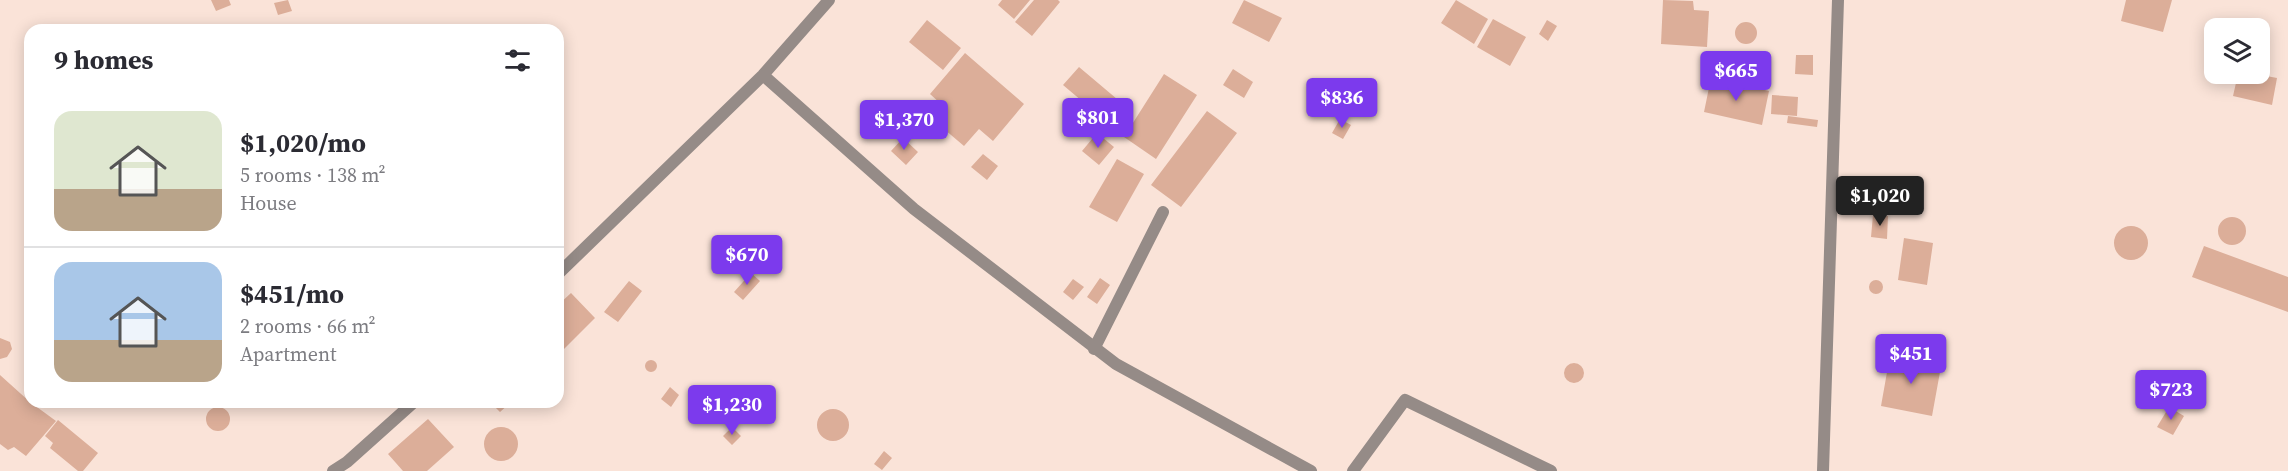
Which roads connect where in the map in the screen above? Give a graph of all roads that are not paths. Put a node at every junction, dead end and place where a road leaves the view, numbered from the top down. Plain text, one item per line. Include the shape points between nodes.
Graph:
1 (829, 0) edge
2 (1838, 0) edge
3 (763, 75) junction
4 (1163, 212) dead end
5 (564, 268) edge
6 (1094, 349) junction
7 (407, 408) edge
8 (333, 471) edge
9 (1311, 471) edge
10 (1353, 471) edge
11 (1551, 471) edge
12 (1823, 471) edge

1 - 3 street
2 - 12 street
3 - 5 street
3 - 6 street via 914,209
4 - 6 street
6 - 9 street
7 - 8 street
10 - 11 street via 1405,400

